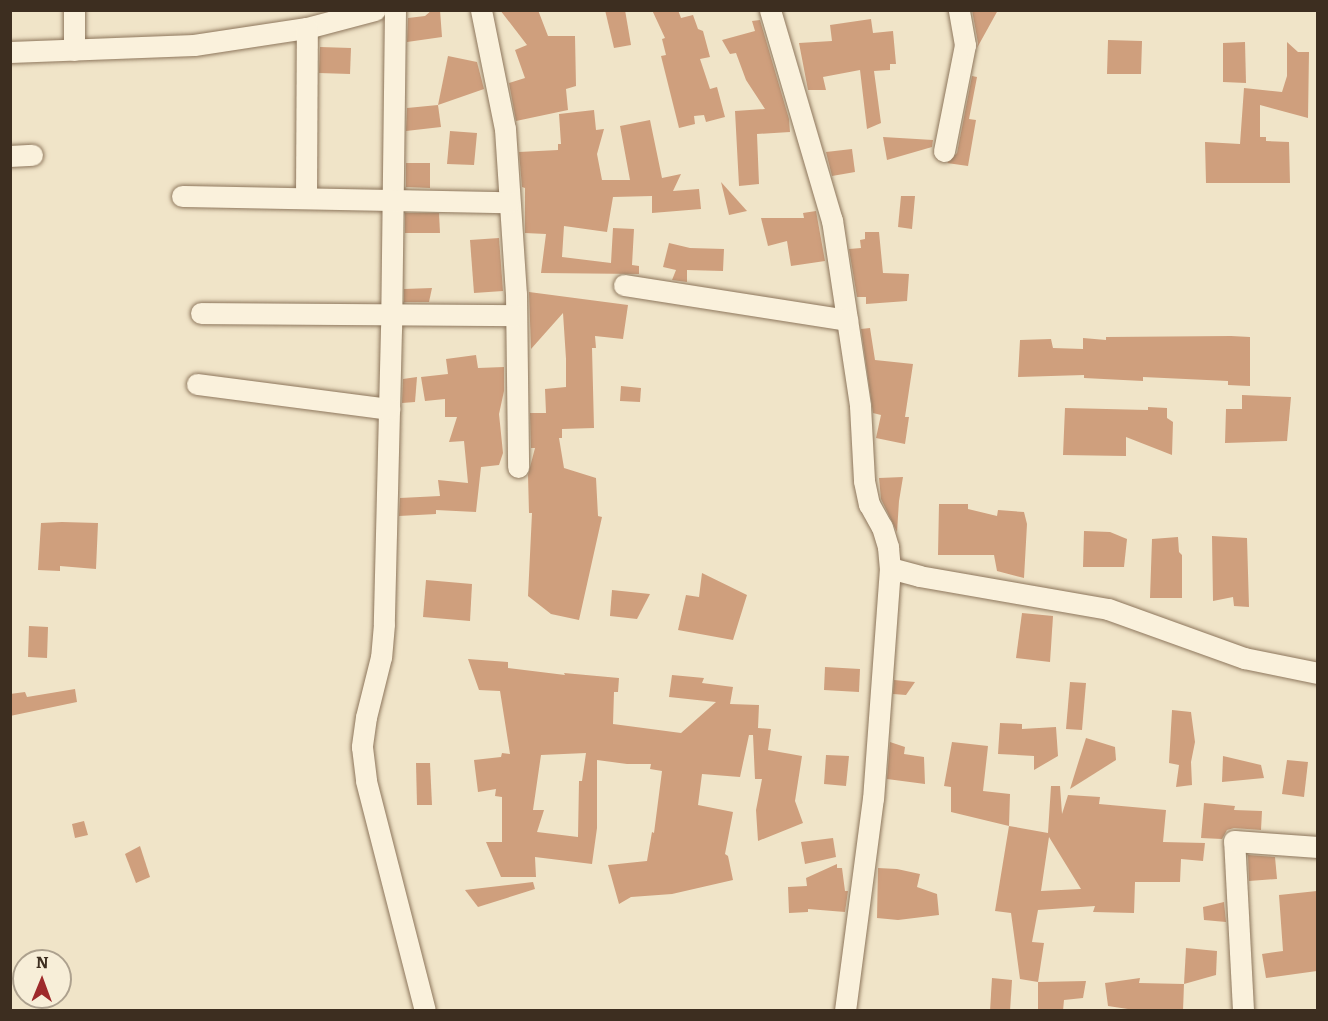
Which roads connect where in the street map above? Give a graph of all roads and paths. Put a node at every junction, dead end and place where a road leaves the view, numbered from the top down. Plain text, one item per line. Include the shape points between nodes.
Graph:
1 (74, 10) edge
2 (394, 10) edge
3 (481, 10) edge
4 (770, 10) edge
5 (959, 10) edge
6 (374, 11) edge
7 (307, 28) junction
8 (74, 50) junction
9 (10, 52) edge
10 (944, 151) dead end
11 (182, 196) dead end
12 (306, 198) junction
13 (393, 200) junction
14 (509, 202) junction
15 (624, 285) dead end
16 (201, 313) dead end
17 (392, 314) junction
18 (516, 315) junction
19 (847, 320) junction
20 (197, 384) dead end
21 (389, 409) junction
22 (518, 467) dead end
23 (890, 568) junction
24 (1317, 673) edge
25 (1317, 847) edge
26 (425, 1011) edge
27 (845, 1011) edge
28 (1243, 1011) edge

1 - 8 street
2 - 13 street
3 - 14 street via 505,129
4 - 19 street via 823,180
5 - 10 street via 965,45
6 - 7 street
7 - 8 street via 194,45
7 - 12 street
8 - 9 street
11 - 12 street
12 - 13 street
13 - 14 street
13 - 17 street
14 - 18 street
15 - 19 street
16 - 17 street
17 - 18 street
17 - 21 street
18 - 22 street
19 - 23 street via 860,406 864,482 869,504 882,527
20 - 21 street
21 - 26 street via 381,657 362,747 366,781
23 - 24 street via 1107,609 1244,658
23 - 27 street via 873,798
25 - 28 street via 1234,841

